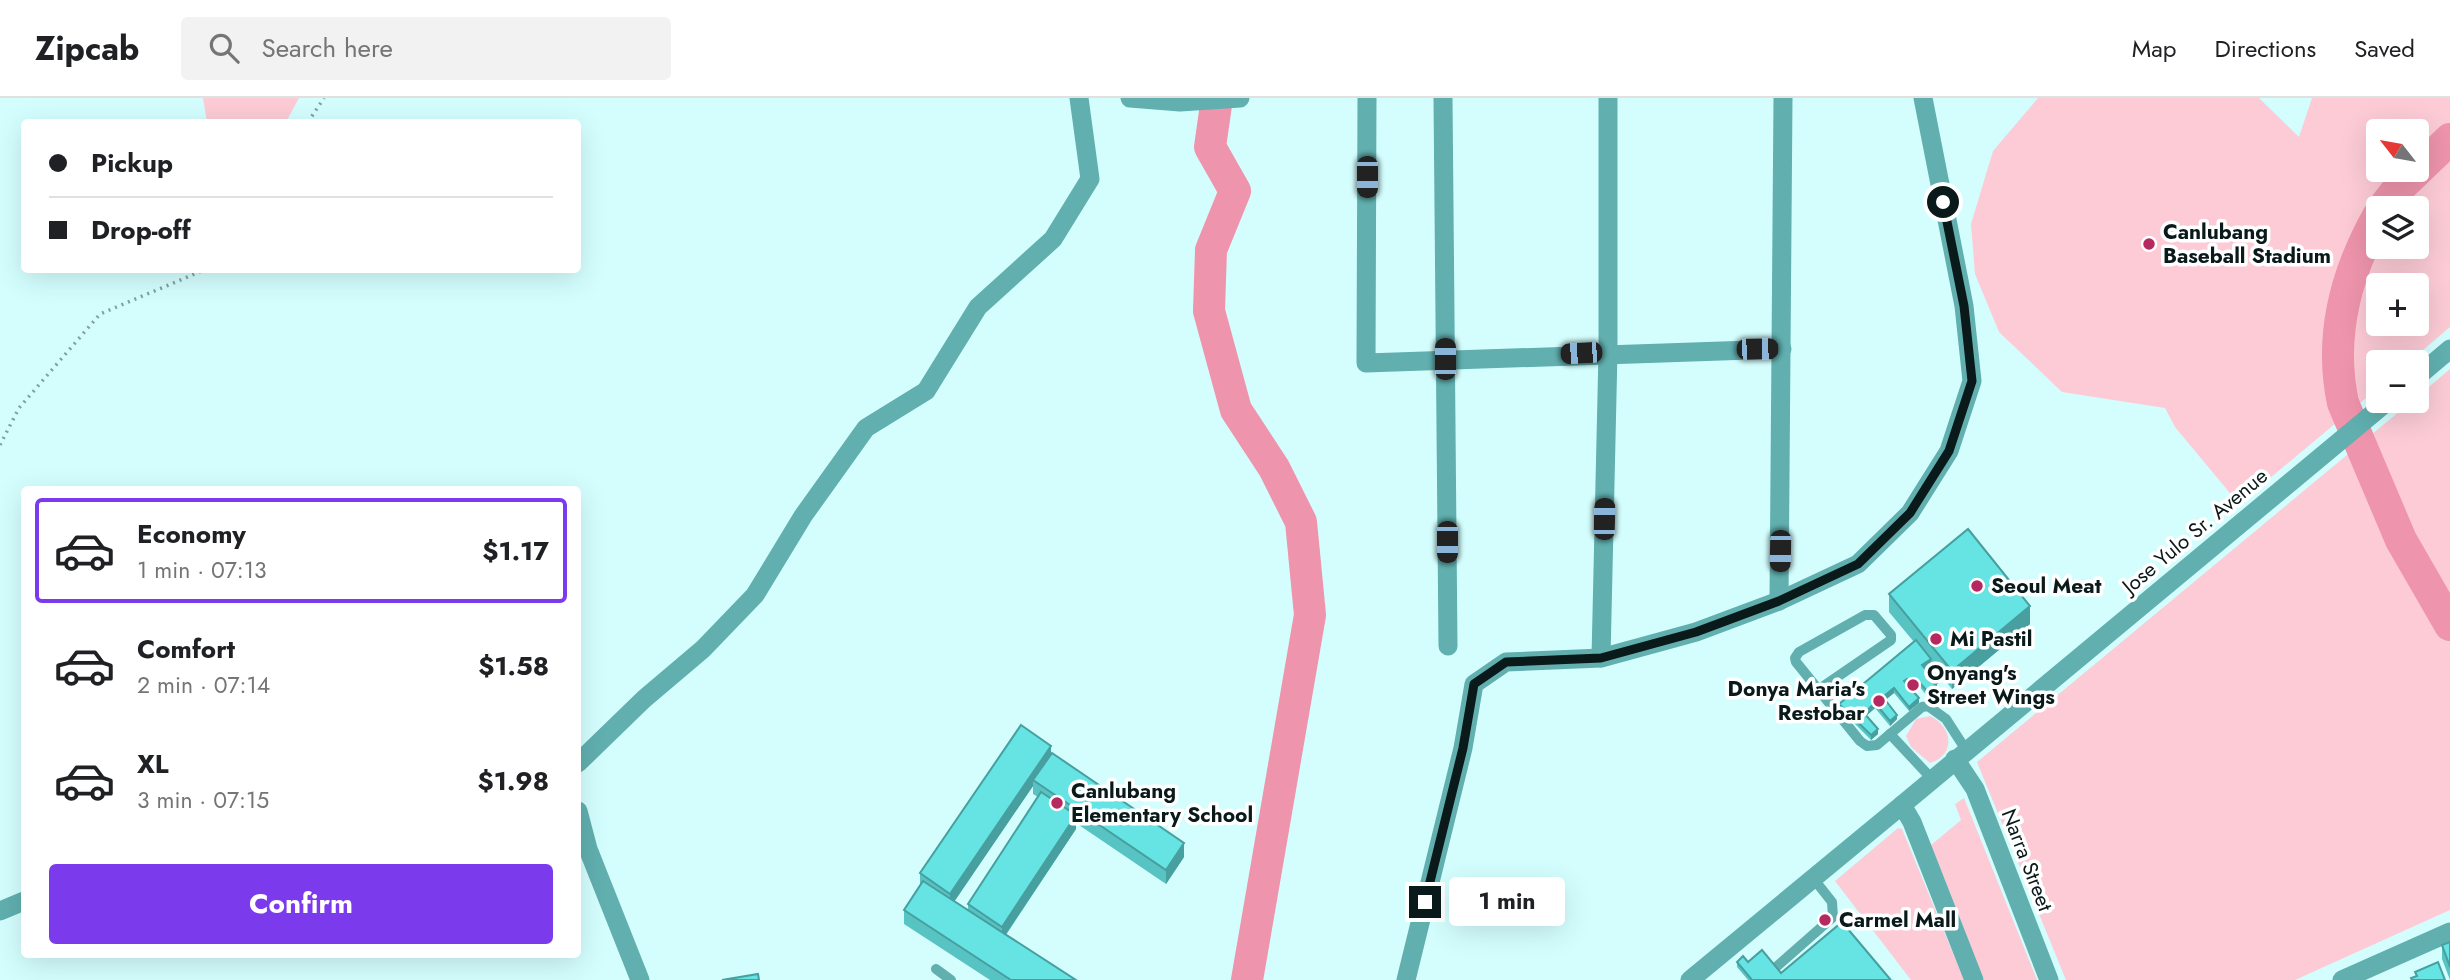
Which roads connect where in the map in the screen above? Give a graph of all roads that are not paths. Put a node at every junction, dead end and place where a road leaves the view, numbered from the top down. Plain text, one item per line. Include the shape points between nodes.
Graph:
1 (1079, 98) edge
2 (1130, 98) edge
3 (1367, 98) edge
4 (1443, 98) edge
5 (1608, 98) edge
6 (1783, 98) edge
7 (1923, 98) edge
8 (1236, 99) edge
9 (1782, 349) junction
10 (2450, 349) edge
11 (1608, 352) junction
12 (1445, 359) junction
13 (2429, 367) edge
14 (2373, 413) edge
15 (1779, 601) junction
16 (1448, 646) dead end
17 (1601, 658) junction
18 (1818, 690) junction
19 (1890, 734) junction
20 (1961, 755) junction
21 (581, 761) edge
22 (1932, 779) junction
23 (1902, 805) junction
24 (581, 821) edge
25 (1813, 878) junction
26 (21, 902) edge
27 (0, 911) edge
28 (2450, 932) edge
29 (1775, 968) edge
30 (936, 969) dead end
31 (2349, 978) edge
32 (640, 980) edge
33 (951, 980) edge
34 (1406, 980) edge
35 (1690, 980) edge
36 (1974, 980) edge
37 (2049, 980) edge

1 - 21 street via 1090,179 1053,239 978,307 926,391 866,428 803,516 755,595 704,649
2 - 8 street via 1180,102
3 - 12 street via 1367,362
4 - 12 street
5 - 11 street
6 - 9 street
7 - 15 street via 1964,306 1972,381 1949,451 1910,513 1858,564
9 - 11 street
9 - 15 street
10 - 13 street
11 - 12 street
11 - 17 street
12 - 16 street
14 - 20 street, Jose Yulo Sr. Avenue
15 - 17 street via 1696,632
17 - 34 street via 1506,662 1474,684 1463,748
18 - 18 lane via 1796,656 1866,615 1877,617 1891,640
18 - 19 lane via 1867,746 1877,745
19 - 20 lane via 1922,707 1932,706 1946,719
19 - 22 lane
20 - 22 street, Jose Yulo Sr. Avenue
20 - 37 street, Narra Street
22 - 23 street, Jose Yulo Sr. Avenue
23 - 25 street, Jose Yulo Sr. Avenue
23 - 36 street
24 - 32 street
25 - 29 lane via 1832,902 1833,917
25 - 35 street, Jose Yulo Sr. Avenue
26 - 27 street
28 - 31 street
30 - 33 lane

